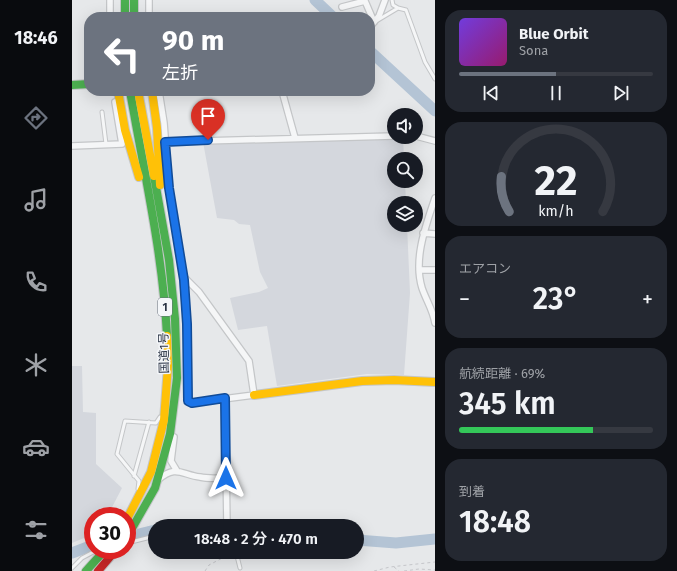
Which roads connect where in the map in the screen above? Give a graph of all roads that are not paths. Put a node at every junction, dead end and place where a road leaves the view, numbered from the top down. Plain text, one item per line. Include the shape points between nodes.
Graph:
1 (110, 0) edge
2 (125, 0) edge
3 (134, 0) edge
4 (149, 0) edge
5 (386, 0) edge
6 (392, 0) edge
7 (342, 7) dead end
8 (398, 8) junction
9 (110, 12) edge
10 (125, 12) edge
11 (134, 12) edge
12 (149, 12) edge
13 (368, 12) edge
14 (375, 21) edge
15 (375, 23) edge
16 (435, 79) edge
17 (84, 85) edge
18 (72, 86) edge
19 (117, 96) edge
20 (119, 96) edge
21 (131, 96) edge
22 (139, 96) edge
23 (153, 96) edge
24 (160, 96) edge
25 (283, 96) edge
26 (102, 112) dead end
27 (387, 136) edge
28 (295, 138) junction
29 (423, 138) edge
30 (435, 141) edge
31 (165, 142) junction
32 (106, 144) junction
33 (72, 146) edge
34 (435, 198) edge
35 (163, 228) junction
36 (154, 229) junction
37 (423, 233) junction
38 (435, 234) edge
39 (419, 270) junction
40 (435, 270) edge
41 (183, 276) junction
42 (433, 307) edge
43 (435, 323) edge
44 (435, 382) edge
45 (167, 392) junction
46 (254, 395) junction
47 (225, 398) junction
48 (174, 415) junction
49 (149, 422) junction
50 (177, 471) junction
51 (134, 476) junction
52 (226, 478) junction
53 (157, 481) junction
54 (129, 507) edge
55 (134, 507) edge
56 (227, 519) edge
57 (136, 522) edge
58 (148, 538) edge
59 (136, 541) edge
60 (84, 557) edge
61 (95, 559) edge
62 (108, 559) edge
63 (237, 559) edge
64 (72, 568) edge
65 (240, 568) dead end
66 (86, 571) edge
67 (98, 571) edge

1 - 9 street
2 - 10 main road
3 - 11 main road
4 - 12 street
5 - 14 street
6 - 8 lane via 393,5
7 - 13 street via 365,0
8 - 15 lane
8 - 16 lane via 406,10 425,62
17 - 18 main road
19 - 32 street via 115,102 122,144
20 - 36 main road, 1 via 125,130
21 - 36 main road, 国道1号 / 1
22 - 35 main road, 国道1号 / 1
23 - 35 main road, 1
24 - 31 street
25 - 28 street
26 - 32 lane
27 - 28 street
28 - 31 street
29 - 30 street
31 - 41 street via 169,188
32 - 33 street
34 - 37 street
35 - 48 main road, 国道1号 / 1 via 176,323 177,371
36 - 45 main road, 国道1号 / 1 via 167,324
37 - 38 street
37 - 39 street
39 - 40 street
39 - 42 street via 422,288
41 - 46 street via 199,292 248,362
41 - 47 street via 187,324 188,401 192,403
42 - 43 street
44 - 46 main road via 362,381
45 - 49 lane via 159,420 156,423
45 - 55 main road, 国道1号 / 1 via 161,435 151,470
46 - 47 street
47 - 52 street
48 - 50 street via 171,456
48 - 53 main road, 国道1号 / 1
49 - 51 lane
49 - 51 lane via 125,421 117,454
50 - 52 street via 199,477
50 - 53 street via 164,475
51 - 54 lane via 139,481 138,488
52 - 56 street
53 - 57 main road, 国道1号 / 1
58 - 59 lane
60 - 64 lane
61 - 66 main road
62 - 67 main road
63 - 65 lane

